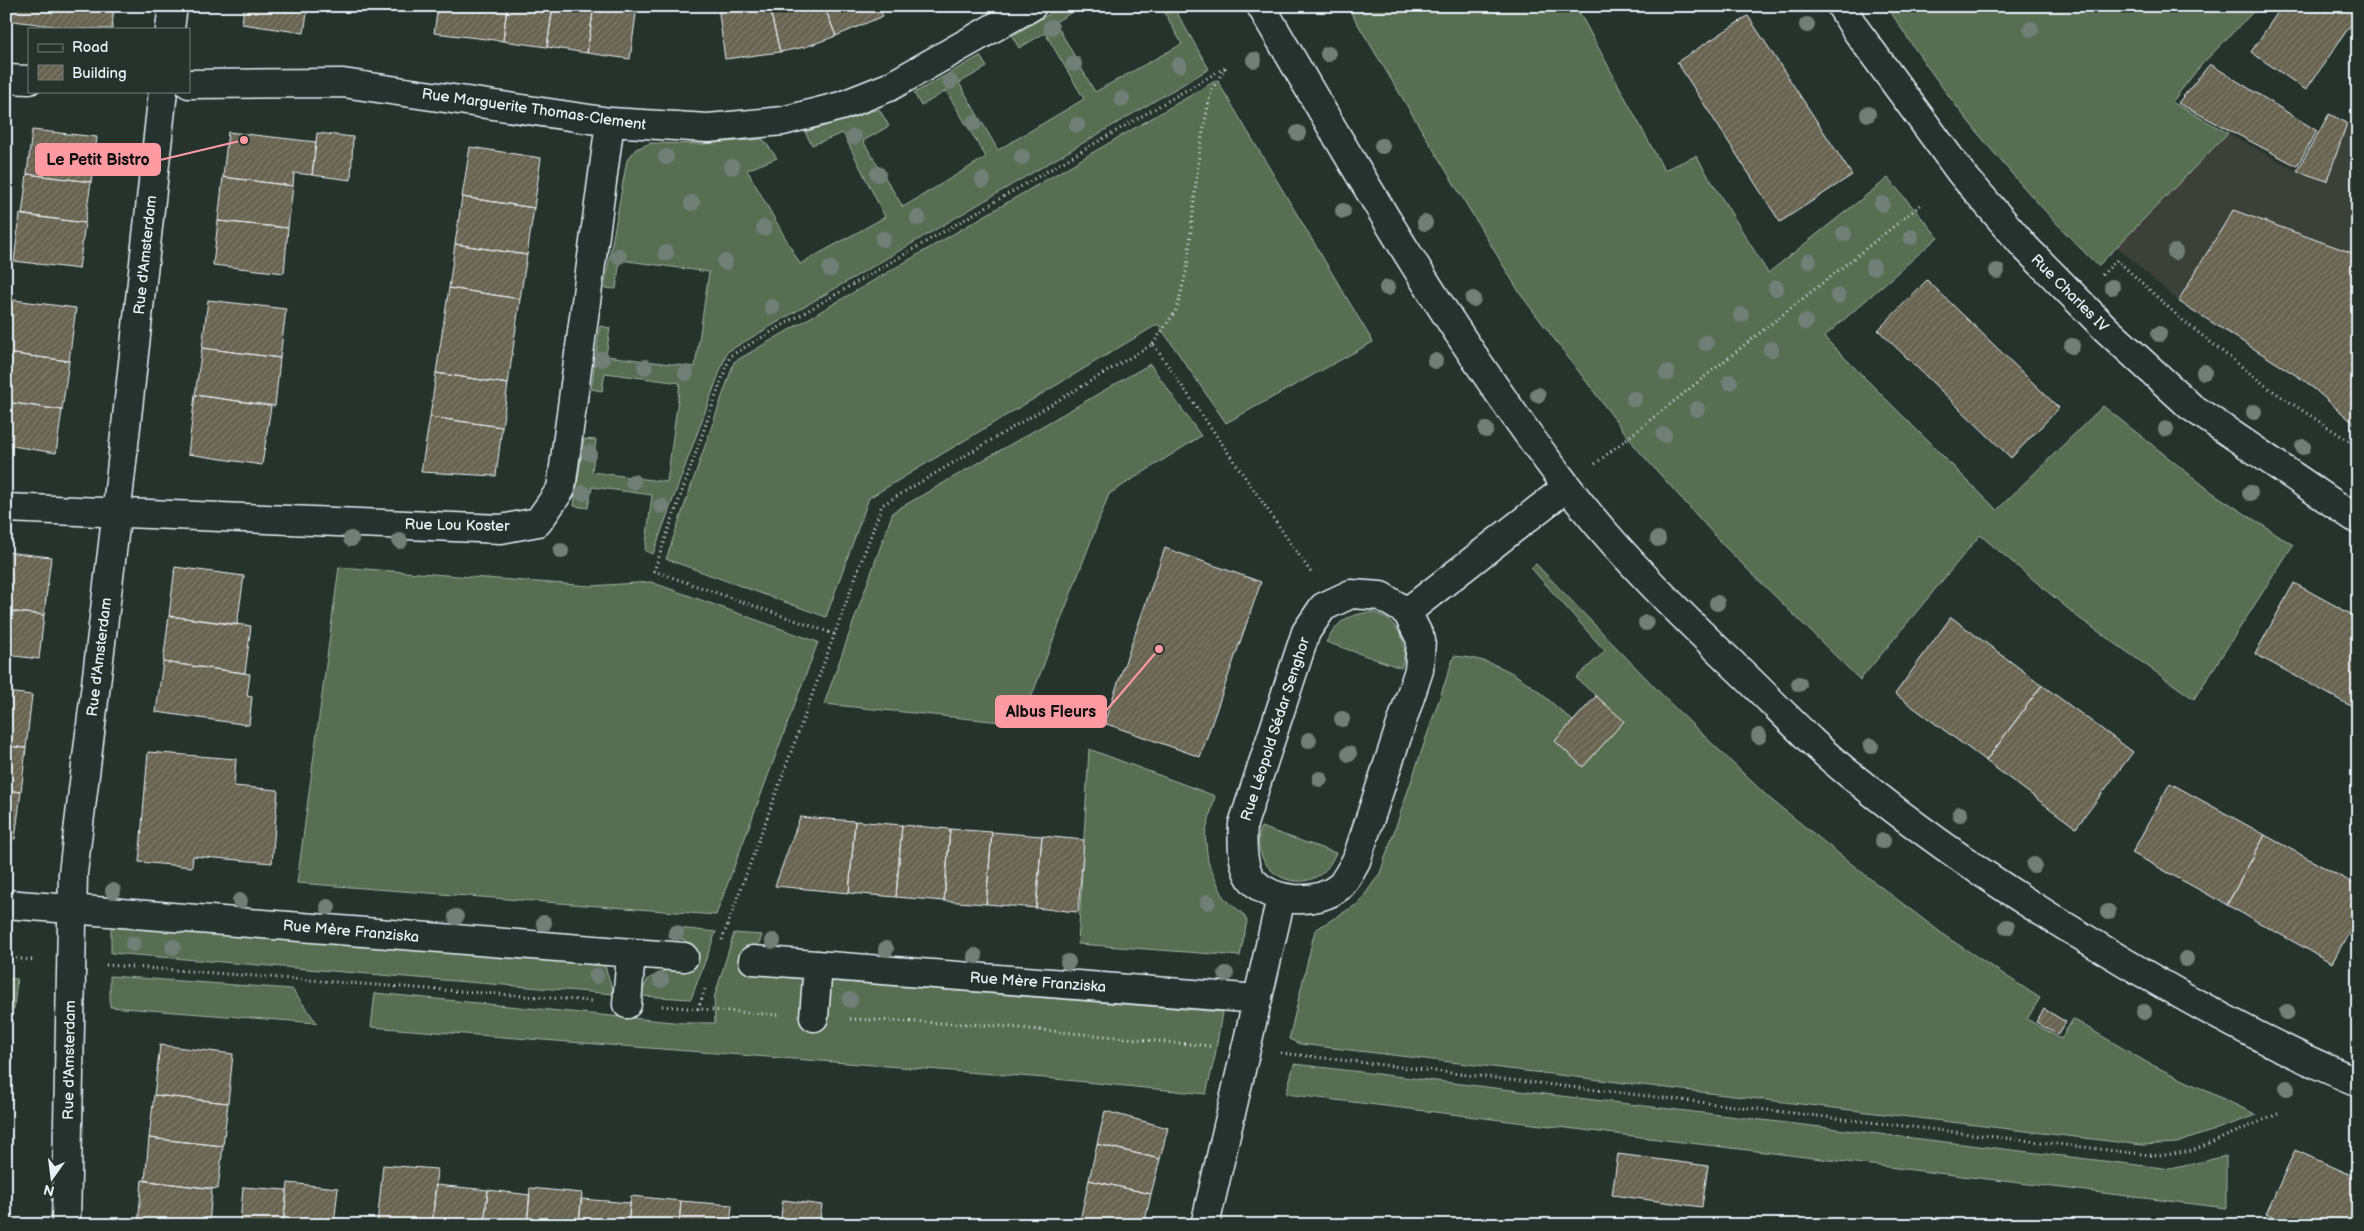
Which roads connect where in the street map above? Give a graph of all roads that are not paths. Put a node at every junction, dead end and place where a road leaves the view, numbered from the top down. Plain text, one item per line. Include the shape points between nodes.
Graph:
1 (173, 6) edge
2 (1032, 6) edge
3 (1261, 6) edge
4 (1841, 6) edge
5 (170, 28) edge
6 (6, 79) edge
7 (28, 80) edge
8 (190, 84) edge
9 (163, 92) edge
10 (610, 122) junction
11 (1567, 487) junction
12 (6, 508) edge
13 (116, 512) junction
14 (2358, 520) edge
15 (1407, 612) junction
16 (1281, 898) junction
17 (6, 904) edge
18 (71, 909) junction
19 (631, 953) junction
20 (684, 957) dead end
21 (753, 960) dead end
22 (818, 965) junction
23 (1258, 999) junction
24 (627, 1004) dead end
25 (814, 1017) dead end
26 (2358, 1082) edge
27 (66, 1225) edge
28 (1205, 1225) edge

1 - 5 street
2 - 10 street, Rue Marguerite Thomas-Clement via 889,88 840,106 783,121 708,128
3 - 11 street via 1373,200 1461,341
4 - 14 street, Rue Charles IV via 1961,173 2025,247 2100,323 2190,406
6 - 7 street
8 - 10 street, Rue Marguerite Thomas-Clement via 343,82
9 - 13 street, Rue d'Amsterdam
10 - 13 street, Rue Lou Koster via 561,489 538,522 501,529
11 - 15 street
11 - 26 street via 1698,631 1858,782 1999,886 2085,939 2169,989 2294,1056
12 - 13 street, Rue Lou Koster
13 - 18 street, Rue d'Amsterdam
15 - 16 street, Rue Léopold Sédar Senghor via 1420,640 1420,670 1356,861 1339,886 1312,900
15 - 16 street, Rue Léopold Sédar Senghor via 1381,596 1351,594 1323,607 1306,632 1243,824 1242,854 1254,882
16 - 23 street
17 - 18 street, Rue Mère Franziska
18 - 19 street, Rue Mère Franziska
18 - 27 street, Rue d'Amsterdam
19 - 20 street, Rue Mère Franziska
19 - 24 street
21 - 22 street, Rue Mère Franziska
22 - 23 street, Rue Mère Franziska
22 - 25 street
23 - 28 street

